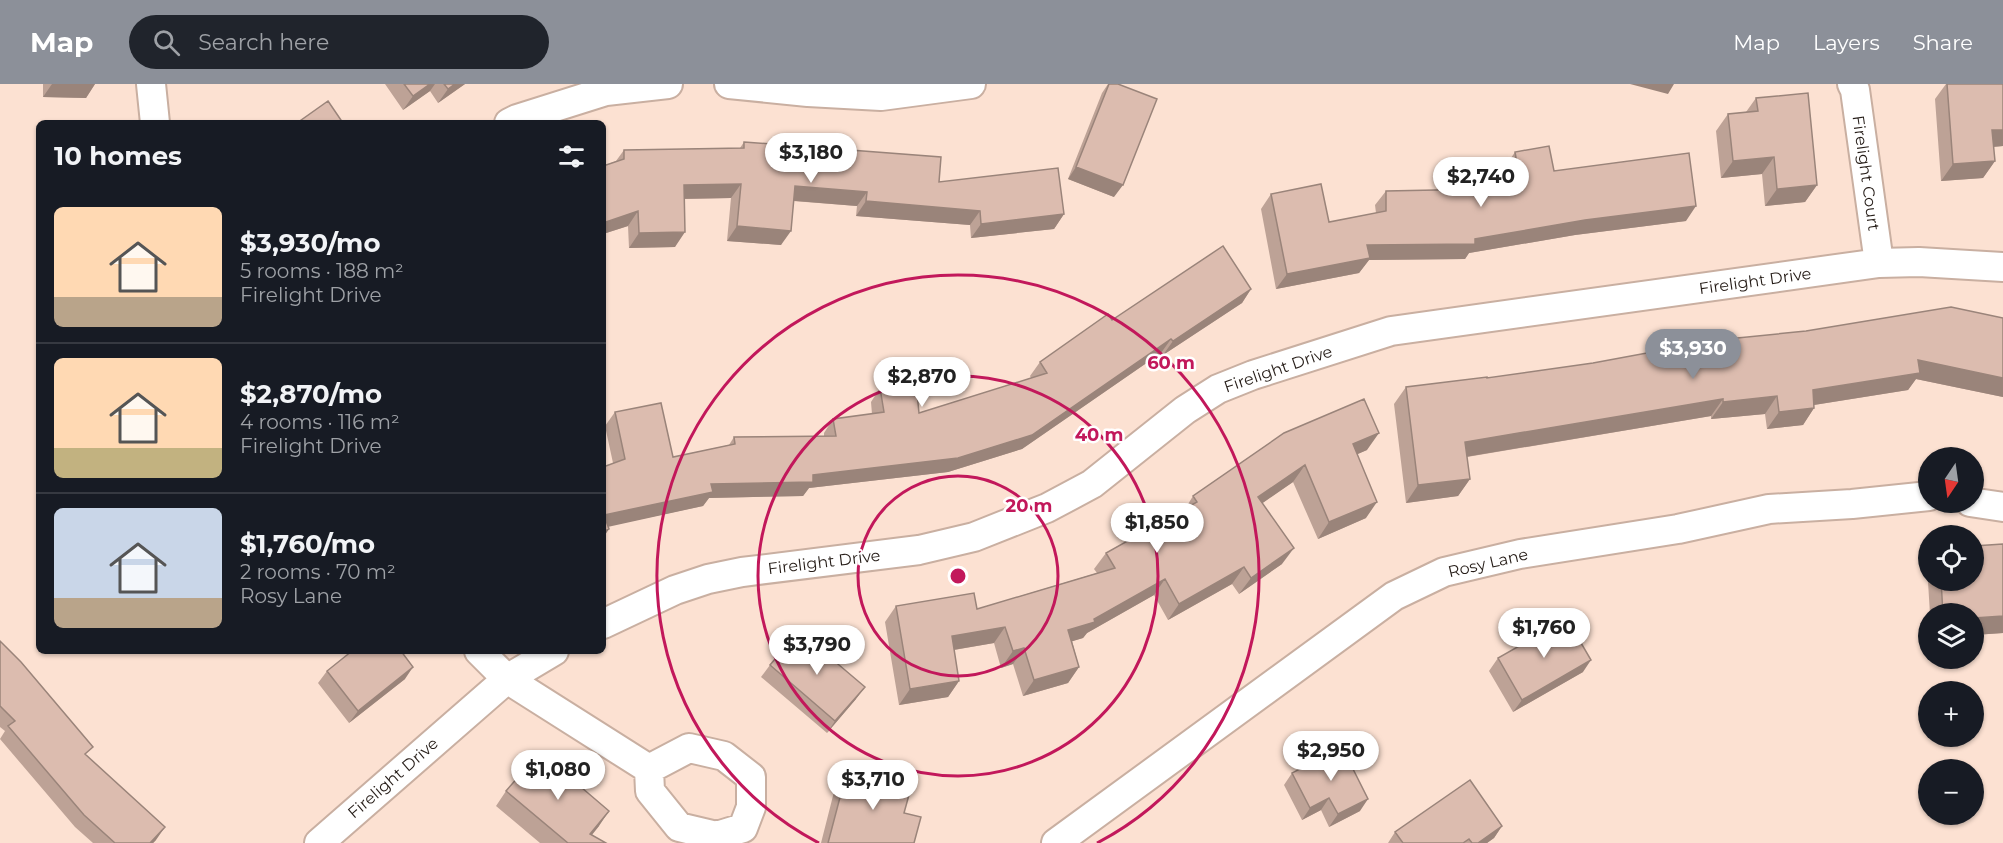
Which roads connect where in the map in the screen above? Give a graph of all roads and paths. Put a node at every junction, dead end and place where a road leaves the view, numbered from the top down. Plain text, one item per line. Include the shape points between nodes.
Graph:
1 (151, 84) edge
2 (668, 84) edge
3 (729, 84) edge
4 (971, 84) edge
5 (1852, 84) edge
6 (155, 120) edge
7 (514, 120) edge
8 (1879, 263) junction
9 (2003, 267) edge
10 (1918, 497) edge
11 (1984, 504) edge
12 (2003, 507) edge
13 (606, 623) edge
14 (482, 654) edge
15 (549, 654) edge
16 (507, 679) junction
17 (649, 769) dead end
18 (319, 843) edge
19 (1056, 843) edge

1 - 6 street
2 - 7 street via 606,91
3 - 4 street via 881,96
5 - 8 street, Firelight Court
8 - 9 street, Firelight Drive
8 - 13 street, Firelight Drive via 1391,331 1218,389 1185,410 1092,484 1047,508 974,537 919,550 708,579
10 - 19 street, Rosy Lane via 1769,509 1678,529 1520,554 1444,572 1394,596
11 - 12 street
14 - 16 street
15 - 16 street, Firelight Drive
16 - 17 street
16 - 18 street, Firelight Drive

